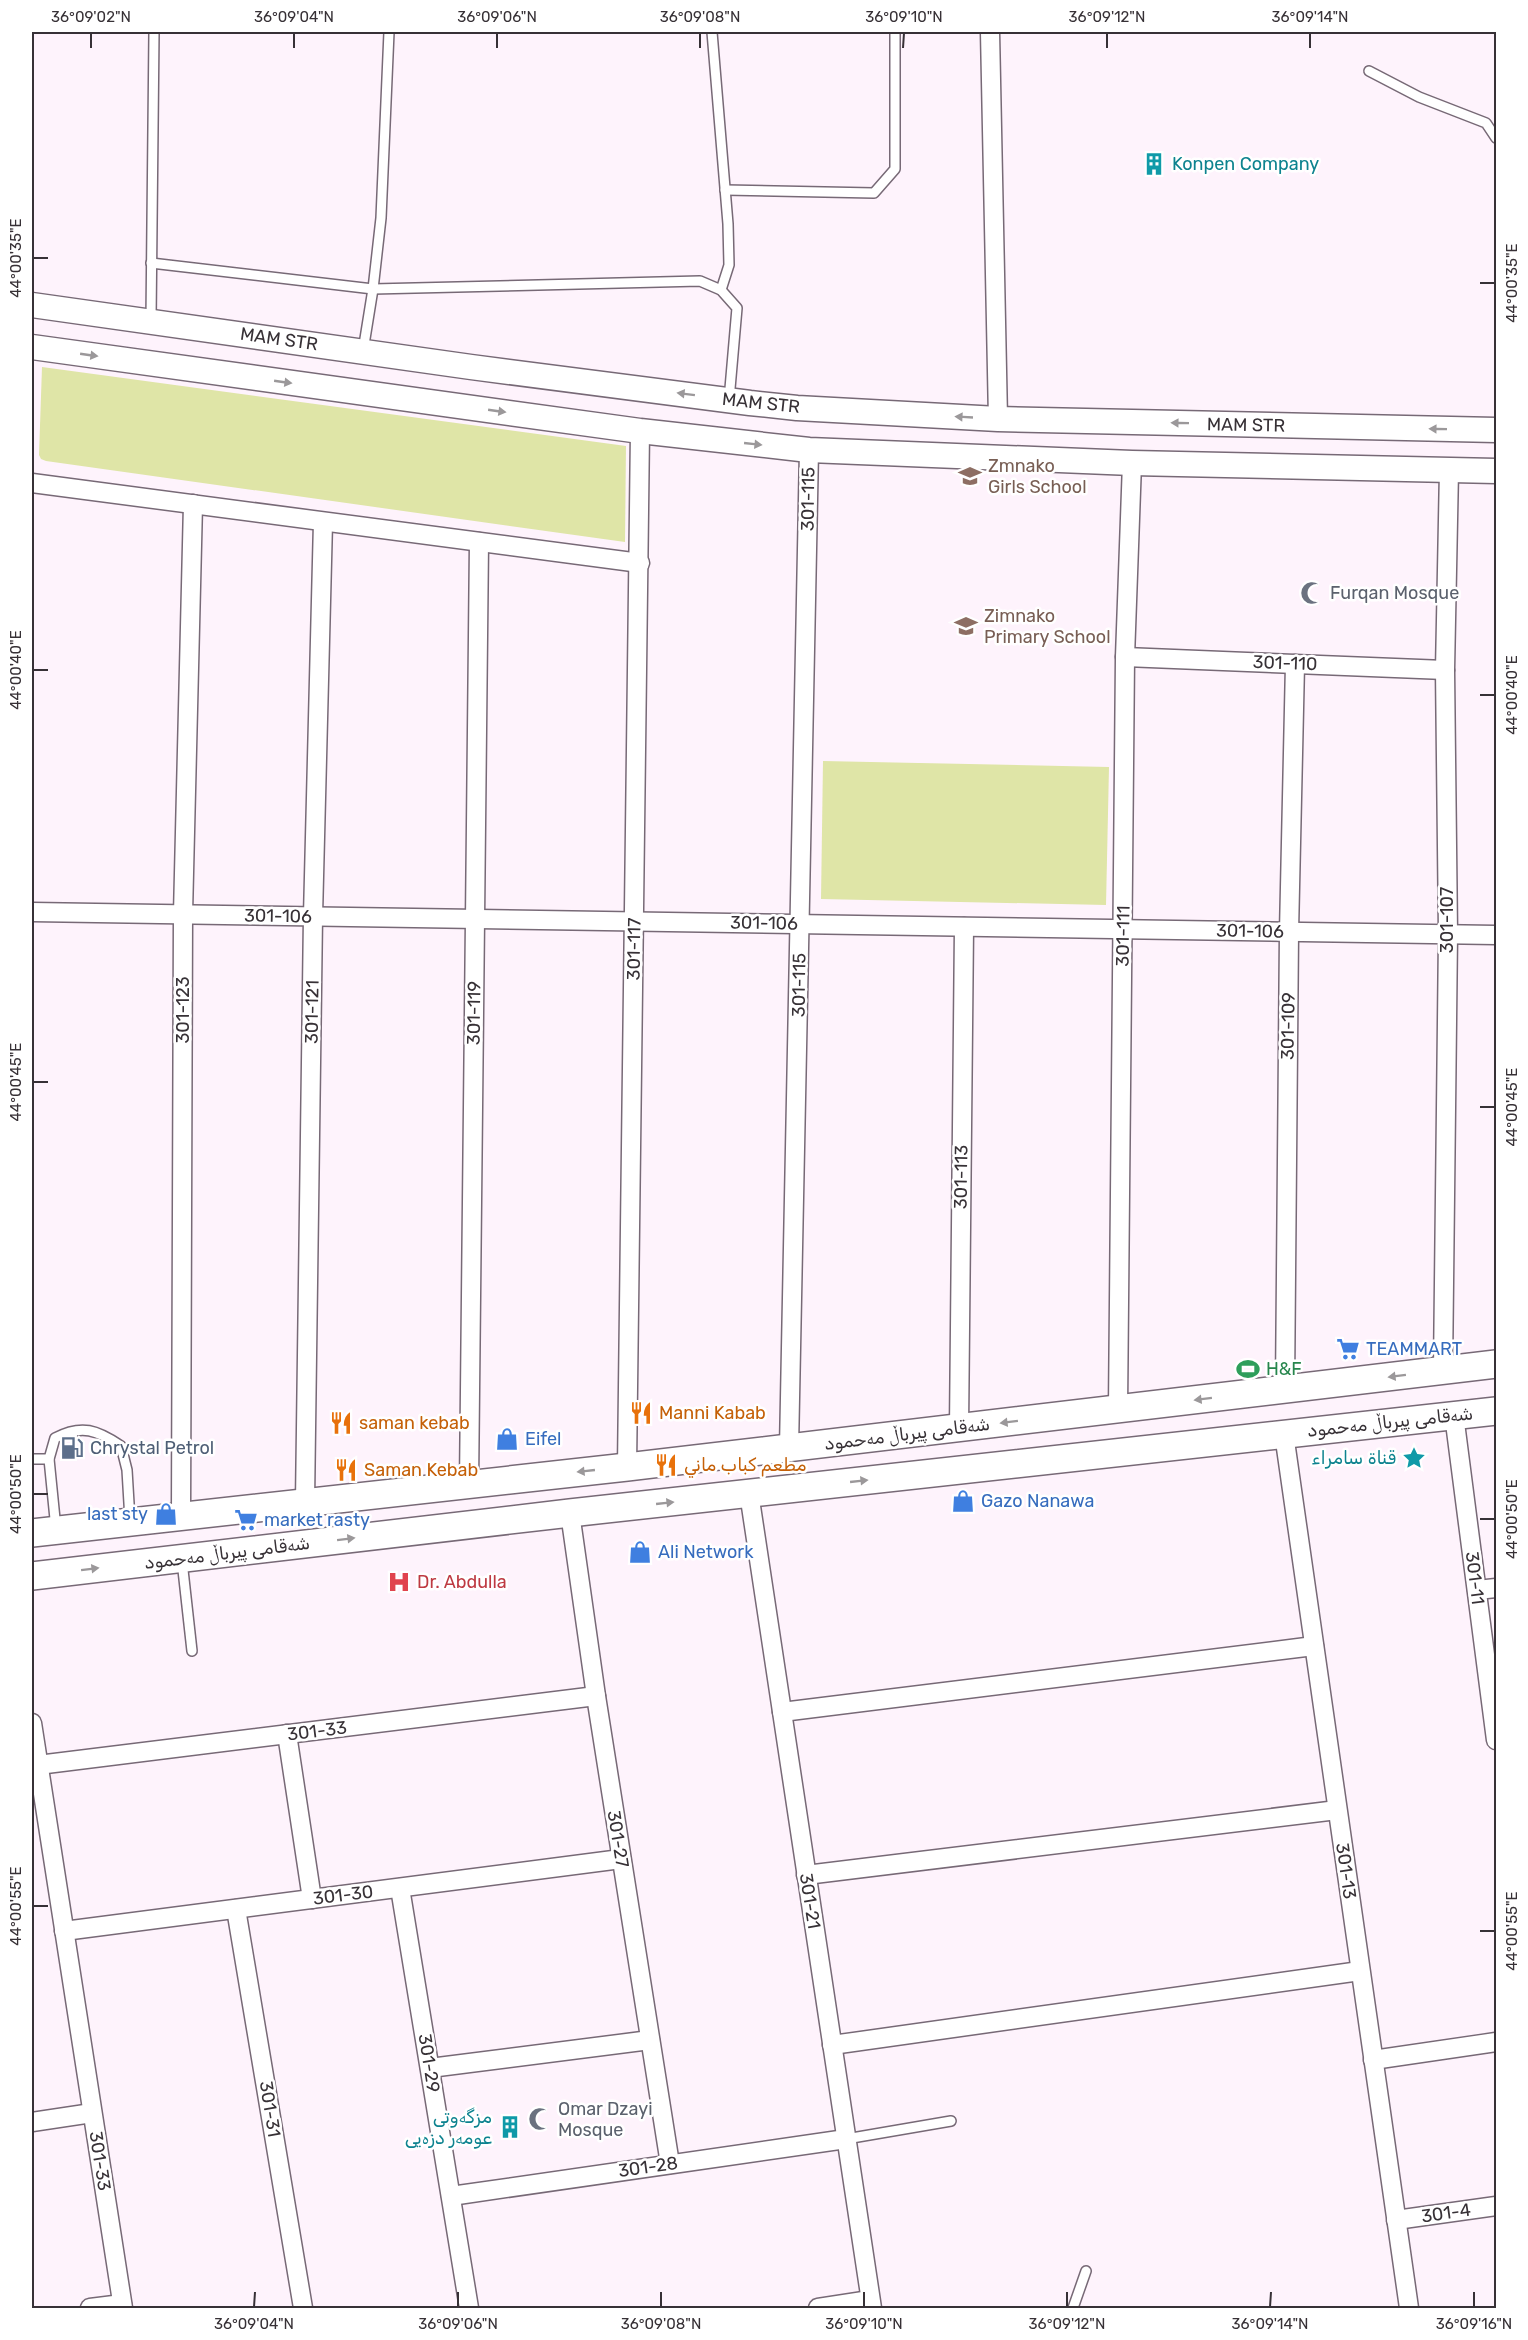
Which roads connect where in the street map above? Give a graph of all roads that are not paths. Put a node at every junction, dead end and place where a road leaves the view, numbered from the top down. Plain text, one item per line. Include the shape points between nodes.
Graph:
1 (154, 32) edge
2 (389, 32) edge
3 (712, 32) edge
4 (896, 32) edge
5 (990, 32) edge
6 (1369, 71) dead end
7 (1497, 138) edge
8 (725, 190) junction
9 (151, 263) junction
10 (373, 289) junction
11 (721, 290) junction
12 (32, 305) edge
13 (151, 321) junction
14 (32, 347) edge
15 (363, 351) junction
16 (471, 367) junction
17 (729, 400) junction
18 (467, 407) junction
19 (998, 419) junction
20 (1497, 430) edge
21 (640, 431) junction
22 (809, 450) junction
23 (1132, 463) junction
24 (1449, 470) junction
25 (1497, 471) edge
26 (32, 483) edge
27 (193, 504) junction
28 (323, 522) junction
29 (479, 542) junction
30 (640, 563) junction
31 (1125, 657) junction
32 (1295, 664) junction
33 (1445, 670) junction
34 (32, 912) edge
35 (183, 914) junction
36 (313, 916) junction
37 (475, 919) junction
38 (634, 921) junction
39 (800, 924) junction
40 (964, 927) junction
41 (1123, 929) junction
42 (1289, 932) junction
43 (1448, 934) junction
44 (1497, 935) edge
45 (1497, 1364) edge
46 (1443, 1370) junction
47 (1285, 1389) junction
48 (1118, 1409) junction
49 (1497, 1411) edge
50 (1454, 1415) junction
51 (959, 1428) junction
52 (1284, 1434) junction
53 (789, 1448) junction
54 (32, 1459) edge
55 (49, 1459) junction
56 (627, 1467) junction
57 (470, 1485) junction
58 (749, 1493) junction
59 (305, 1502) junction
60 (245, 1509) junction
61 (570, 1513) junction
62 (181, 1516) junction
63 (130, 1522) junction
64 (44, 1532) edge
65 (250, 1551) junction
66 (182, 1558) junction
67 (32, 1576) edge
68 (1497, 1588) edge
69 (1477, 1590) junction
70 (1314, 1646) junction
71 (192, 1651) dead end
72 (596, 1696) junction
73 (782, 1712) junction
74 (32, 1723) edge
75 (287, 1734) junction
76 (1497, 1740) edge
77 (38, 1765) junction
78 (1337, 1810) junction
79 (621, 1858) junction
80 (806, 1875) junction
81 (400, 1888) junction
82 (312, 1899) junction
83 (236, 1909) junction
84 (64, 1931) junction
85 (1360, 1971) junction
86 (650, 2040) junction
87 (1497, 2042) edge
88 (832, 2045) junction
89 (1373, 2060) junction
90 (430, 2068) junction
91 (92, 2113) junction
92 (951, 2121) dead end
93 (32, 2122) edge
94 (846, 2139) junction
95 (670, 2164) junction
96 (451, 2196) junction
97 (1497, 2206) edge
98 (1396, 2220) junction
99 (1086, 2271) dead end
100 (871, 2304) edge
101 (122, 2306) edge
102 (90, 2308) edge
103 (303, 2308) edge
104 (469, 2308) edge
105 (818, 2308) edge
106 (1073, 2308) edge
107 (1409, 2308) edge

1 - 9 lane
2 - 10 lane via 383,194
3 - 8 lane
4 - 8 lane via 895,169 874,193
5 - 19 street
6 - 7 lane via 1419,97 1486,123
8 - 11 lane via 729,265
9 - 10 lane
9 - 13 lane
10 - 11 lane via 700,281
10 - 15 lane
11 - 17 lane via 737,308
12 - 13 street, MAM STR
13 - 15 street, MAM STR
14 -> 18 street
15 - 16 street, MAM STR
17 -> 16 street, MAM STR
16 - 18 street
19 -> 17 street, MAM STR via 797,408
18 -> 21 street
20 -> 19 street, MAM STR
21 -> 22 street
21 - 30 street, 301-117
22 - 23 street
22 - 39 street, 301-115
23 - 24 street
23 - 31 street, 301-111
24 - 25 street
24 - 33 street, 301-107
26 - 27 street
27 - 28 street
27 - 35 street, 301-123
28 - 29 street
28 - 36 street, 301-121
29 - 30 street
29 - 37 street, 301-119
30 - 38 street, 301-117
31 - 32 street, 301-110
31 - 41 street, 301-111
32 - 33 street, 301-110
32 - 42 street, 301-109
33 - 43 street, 301-107
34 - 35 street, 301-106
35 - 36 street, 301-106
35 - 62 street, 301-123
36 - 37 street, 301-106
36 - 59 street, 301-121
37 - 38 street, 301-106
37 - 57 street, 301-119
38 - 39 street, 301-106
38 - 56 street, 301-117
39 - 40 street, 301-106
39 - 53 street, 301-115
40 - 41 street, 301-106
40 - 51 street, 301-113
41 - 42 street, 301-106
41 - 48 street, 301-111
42 - 43 street, 301-106
42 - 47 street, 301-109
43 - 44 street, 301-106
43 - 46 street, 301-107
45 - 46 main road, شەقامی پیرباڵ مەحمود
46 -> 47 main road, شەقامی پیرباڵ مەحمود
47 -> 48 main road, شەقامی پیرباڵ مەحمود
48 -> 51 main road, شەقامی پیرباڵ مەحمود
49 - 50 main road, شەقامی پیرباڵ مەحمود
50 - 52 main road, شەقامی پیرباڵ مەحمود
50 - 69 street, 301-11
51 - 53 main road, شەقامی پیرباڵ مەحمود
58 -> 52 main road, شەقامی پیرباڵ مەحمود
52 - 70 street, 301-13
53 - 56 main road, شەقامی پیرباڵ مەحمود
54 - 55 lane
55 - 63 lane via 55,1438 71,1430 89,1430 121,1446 127,1470
55 - 64 lane
56 -> 57 main road, شەقامی پیرباڵ مەحمود
57 - 59 main road, شەقامی پیرباڵ مەحمود
61 -> 58 main road, شەقامی پیرباڵ مەحمود
58 - 73 street, 301-21
59 - 60 main road, شەقامی پیرباڵ مەحمود
60 - 62 main road, شەقامی پیرباڵ مەحمود
60 - 65 main road
65 -> 61 main road, شەقامی پیرباڵ مەحمود
61 - 72 street, 301-27
62 - 63 main road, شەقامی پیرباڵ مەحمود
63 - 64 main road, شەقامی پیرباڵ مەحمود
65 - 66 main road, شەقامی پیرباڵ مەحمود
67 -> 66 main road, شەقامی پیرباڵ مەحمود
66 - 71 lane
68 - 69 street
69 - 76 street, 301-11
70 - 73 street
70 - 78 street, 301-13
72 - 75 street, 301-33
72 - 79 street, 301-27
73 - 80 street, 301-21
74 - 77 street, 301-33
75 - 77 street, 301-33
75 - 82 street
77 - 84 street, 301-33
78 - 80 street
78 - 85 street, 301-13
79 - 81 street, 301-30
79 - 86 street, 301-27
80 - 88 street, 301-21
81 - 82 street, 301-30
81 - 90 street, 301-29
82 - 83 street, 301-30
83 - 84 street, 301-30
83 - 103 street, 301-31
84 - 91 street, 301-33
85 - 88 street
85 - 89 street, 301-13
86 - 90 street
86 - 95 street, 301-27
87 - 89 street
88 - 94 street, 301-21
89 - 98 street, 301-13
90 - 96 street, 301-29
91 - 93 street
91 - 101 street, 301-33
92 - 94 lane
94 - 95 street, 301-28
94 - 100 street, 301-21
95 - 96 street, 301-28
96 - 104 street, 301-29
97 - 98 street, 301-4
98 - 107 street, 301-13
99 - 106 lane
100 - 105 street
101 - 102 street

